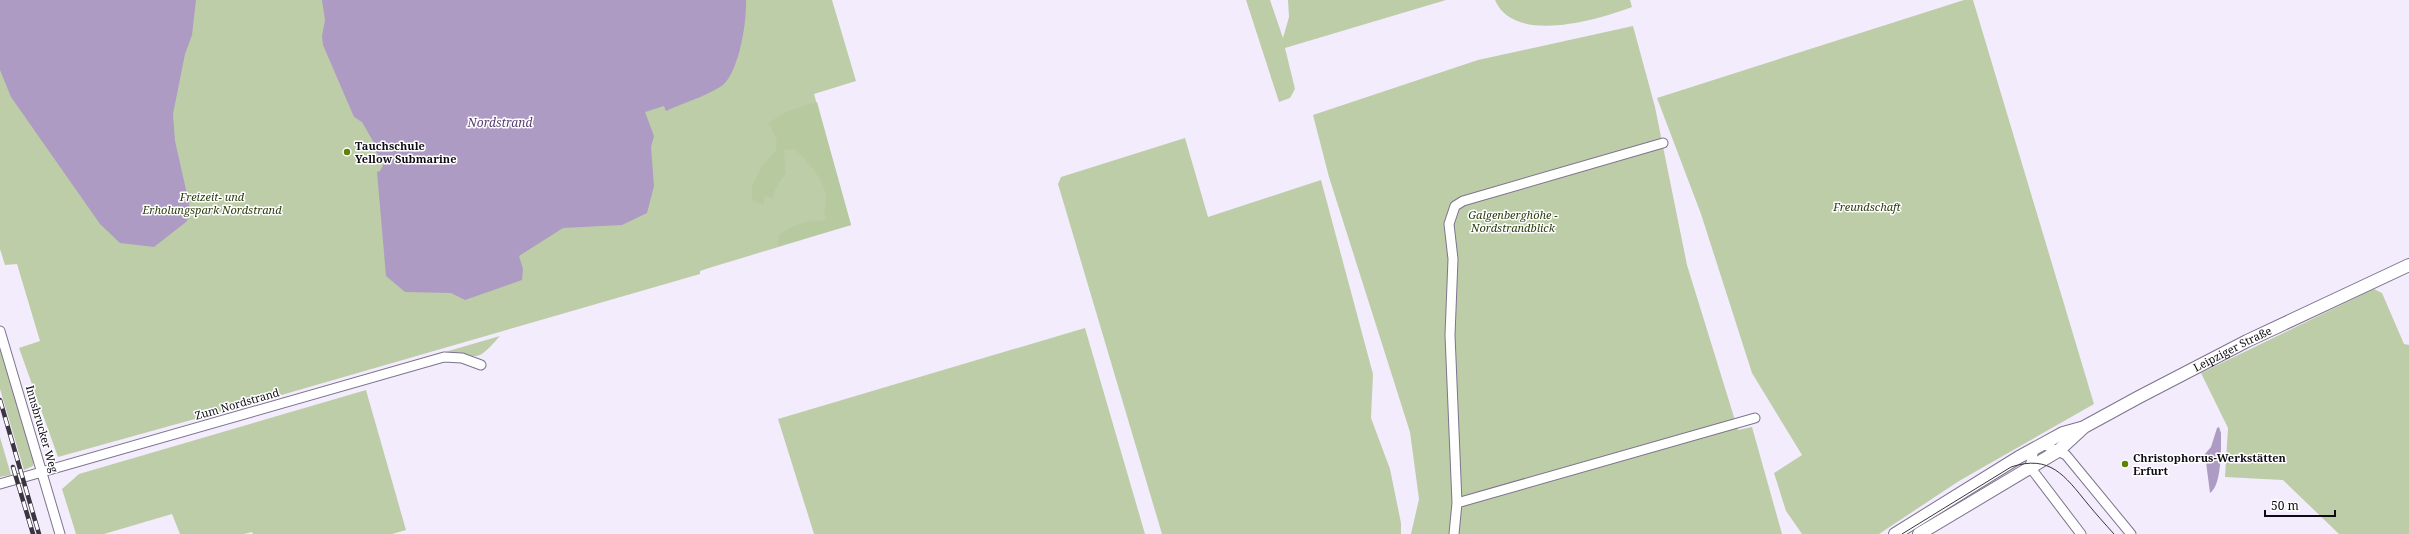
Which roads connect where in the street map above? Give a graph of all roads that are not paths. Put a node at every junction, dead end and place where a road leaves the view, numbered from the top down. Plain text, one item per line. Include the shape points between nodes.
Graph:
1 (1663, 143) dead end
2 (2409, 265) edge
3 (0, 330) edge
4 (481, 365) dead end
5 (1755, 418) dead end
6 (2084, 427) junction
7 (2039, 447) junction
8 (2058, 451) junction
9 (2030, 467) junction
10 (42, 473) junction
11 (0, 484) edge
12 (1457, 503) junction
13 (60, 534) edge
14 (1454, 534) edge
15 (1895, 534) edge
16 (1919, 534) edge
17 (2081, 534) edge
18 (2131, 534) edge

1 - 12 street via 1464,201 1455,206 1449,224 1453,259 1450,335
2 - 6 main road, Leipziger Straße via 2383,275 2191,369
3 - 10 street, Innsbrucker Weg
4 - 10 street, Zum Nordstrand via 462,358 444,357
5 - 12 street
6 - 7 main road, Leipziger Straße via 2063,433
6 - 8 main road, Leipziger Straße
7 - 8 street
7 - 9 street
7 - 15 main road, Leipziger Straße via 1975,483
8 - 9 main road, Leipziger Straße
8 - 18 street via 2066,455
9 - 16 main road, Leipziger Straße
9 - 17 street
10 - 11 street, Zum Nordstrand
10 - 13 street, Innsbrucker Weg
12 - 14 street

